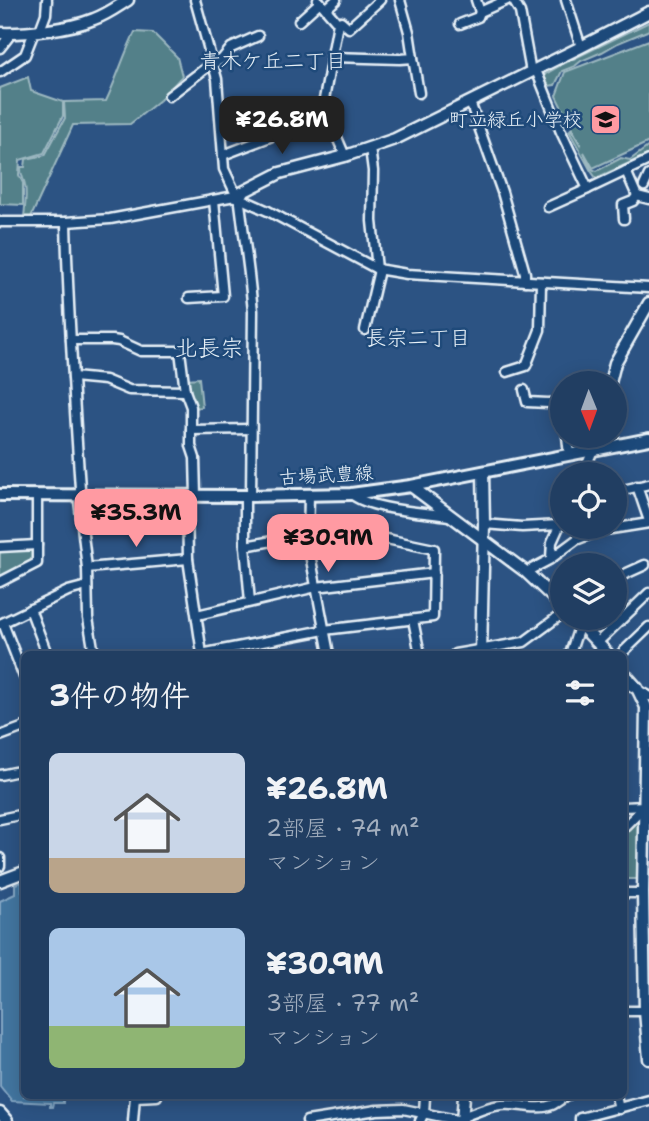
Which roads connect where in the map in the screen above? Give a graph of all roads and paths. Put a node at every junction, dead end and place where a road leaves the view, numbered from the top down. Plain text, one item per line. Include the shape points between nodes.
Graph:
1 (47, 0) edge
2 (128, 0) edge
3 (195, 0) edge
4 (336, 0) edge
5 (380, 0) edge
6 (400, 0) edge
7 (476, 0) edge
8 (507, 0) edge
9 (513, 0) edge
10 (566, 0) edge
11 (321, 4) edge
12 (480, 12) junction
13 (649, 12) edge
14 (299, 21) dead end
15 (338, 23) junction
16 (460, 24) dead end
17 (37, 31) junction
18 (5, 33) edge
19 (258, 36) dead end
20 (581, 47) junction
21 (0, 48) edge
22 (332, 57) junction
23 (413, 58) junction
24 (214, 63) junction
25 (533, 71) junction
26 (0, 72) edge
27 (418, 93) dead end
28 (169, 96) dead end
29 (470, 102) junction
30 (327, 115) junction
31 (370, 148) junction
32 (223, 155) junction
33 (345, 156) junction
34 (649, 160) edge
35 (626, 171) junction
36 (649, 175) edge
37 (645, 186) dead end
38 (588, 189) junction
39 (236, 196) junction
40 (637, 196) junction
41 (649, 199) edge
42 (214, 200) junction
43 (548, 207) dead end
44 (624, 219) dead end
45 (0, 222) edge
46 (66, 222) junction
47 (378, 270) junction
48 (525, 281) junction
49 (541, 282) junction
50 (649, 288) edge
51 (189, 298) dead end
52 (649, 303) edge
53 (365, 330) dead end
54 (71, 340) junction
55 (613, 371) edge
56 (507, 372) dead end
57 (73, 377) junction
58 (524, 390) dead end
59 (185, 391) junction
60 (550, 403) edge
61 (251, 429) junction
62 (191, 430) junction
63 (649, 439) edge
64 (568, 448) edge
65 (593, 450) junction
66 (569, 455) junction
67 (588, 462) edge
68 (483, 472) junction
69 (649, 484) edge
70 (411, 486) junction
71 (637, 486) junction
72 (627, 489) edge
73 (351, 494) junction
74 (0, 495) edge
75 (37, 495) junction
76 (80, 495) junction
77 (309, 495) junction
78 (191, 496) junction
79 (248, 496) junction
80 (452, 516) junction
81 (649, 522) edge
82 (550, 523) edge
83 (484, 524) junction
84 (484, 540) junction
85 (308, 544) junction
86 (37, 545) junction
87 (245, 546) junction
88 (0, 547) edge
89 (558, 553) edge
90 (188, 559) junction
91 (550, 559) edge
92 (645, 565) dead end
93 (87, 568) junction
94 (526, 572) junction
95 (434, 573) junction
96 (627, 573) edge
97 (0, 582) edge
98 (87, 586) junction
99 (316, 587) junction
100 (649, 593) edge
101 (550, 595) edge
102 (250, 602) junction
103 (30, 609) junction
104 (197, 615) junction
105 (413, 620) junction
106 (550, 623) edge
107 (1, 624) edge
108 (649, 627) edge
109 (324, 630) junction
110 (577, 630) edge
111 (587, 630) edge
112 (597, 642) junction
113 (46, 651) edge
114 (94, 651) edge
115 (201, 651) edge
116 (216, 651) edge
117 (328, 651) edge
118 (419, 651) edge
119 (481, 651) edge
120 (485, 651) edge
121 (574, 651) edge
122 (605, 651) edge
123 (624, 651) edge
124 (21, 670) edge
125 (627, 677) edge
126 (627, 684) edge
127 (637, 688) junction
128 (649, 689) edge
129 (649, 696) edge
130 (21, 728) edge
131 (0, 736) edge
132 (21, 771) edge
133 (0, 775) edge
134 (645, 806) junction
135 (627, 807) edge
136 (21, 815) edge
137 (0, 819) edge
138 (627, 824) edge
139 (0, 858) edge
140 (0, 866) edge
141 (21, 873) edge
142 (0, 881) edge
143 (627, 893) edge
144 (643, 894) junction
145 (645, 1011) junction
146 (627, 1012) edge
147 (649, 1059) edge
148 (135, 1099) edge
149 (425, 1099) edge
150 (464, 1099) edge
151 (562, 1099) edge
152 (617, 1099) edge
153 (649, 1100) edge
154 (619, 1109) junction
155 (0, 1113) edge
156 (422, 1117) edge
157 (462, 1120) edge
158 (7, 1121) edge
159 (133, 1121) edge
160 (307, 1121) edge
161 (580, 1121) edge

1 - 17 street
2 - 17 street via 84,23
3 - 24 street
4 - 11 street
5 - 15 street via 349,28
6 - 23 street
7 - 12 street
8 - 12 street
9 - 25 street
10 - 20 street
11 - 14 street
11 - 15 street
12 - 16 street
13 - 20 street
15 - 22 street
17 - 18 street
17 - 26 street via 25,55
18 - 21 street
19 - 24 street via 231,48
20 - 25 street
22 - 23 street
22 - 30 street via 323,106
23 - 27 street
24 - 28 street
24 - 32 street
25 - 29 street
25 - 38 street
29 - 31 street
29 - 48 street via 502,192
30 - 32 street
30 - 33 street
31 - 33 street
31 - 47 street
32 - 39 street
33 - 39 street via 280,173
34 - 35 street
35 - 38 street
35 - 40 street
36 - 37 street
38 - 43 street
39 - 42 street
39 - 47 street
39 - 61 street via 253,311
40 - 41 street
40 - 44 street via 623,205
42 - 46 street via 110,219
42 - 51 street via 223,296
45 - 46 street
46 - 54 street
47 - 48 street
47 - 53 street
48 - 49 street
49 - 50 street
49 - 56 street via 540,330 526,366
52 - 55 street
54 - 57 street
54 - 59 street via 112,340 141,351 180,351
57 - 59 street via 105,380 129,390
57 - 76 street
58 - 60 street via 527,402
59 - 62 street
61 - 62 street
61 - 79 street
62 - 78 street via 195,458
63 - 65 main road, 古場武豊線
64 - 66 street
65 - 66 main road, 古場武豊線
65 - 67 street
66 - 68 main road, 古場武豊線
68 - 70 main road, 古場武豊線
68 - 83 street
69 - 71 street
70 - 73 main road, 古場武豊線
70 - 80 street
71 - 72 street
71 - 81 street
73 - 77 main road, 古場武豊線
73 - 80 street via 364,502
74 - 75 main road, 古場武豊線
75 - 76 main road, 古場武豊線
75 - 86 street
76 - 78 main road, 古場武豊線
76 - 93 street
77 - 79 main road, 古場武豊線
77 - 85 street
78 - 79 main road, 古場武豊線
78 - 90 street
79 - 87 street
80 - 84 street
81 - 89 street via 599,531
82 - 83 street
83 - 84 street
84 - 94 street
84 - 119 street
85 - 87 street via 283,539
85 - 95 street via 372,536 411,543 434,549
85 - 99 street
86 - 88 street
86 - 97 street via 37,563
87 - 102 street
90 - 93 street
90 - 104 street
91 - 94 street
92 - 96 street
93 - 98 street
94 - 101 street
95 - 99 street
95 - 105 street via 433,617
98 - 103 street
98 - 114 street
99 - 102 street
99 - 109 street
100 - 112 street
102 - 104 street
103 - 107 street
103 - 113 street
104 - 115 street
105 - 109 street
105 - 118 street
106 - 120 street via 524,642
107 - 124 street
108 - 123 street
109 - 116 street
109 - 117 street
110 - 121 street
111 - 112 street
112 - 122 street
125 - 127 street
126 - 127 street
127 - 128 street
127 - 129 street
127 - 134 street via 646,707
130 - 131 street
132 - 133 street
134 - 135 street
134 - 138 street
134 - 144 street
136 - 137 street
139 - 140 street
141 - 142 street
143 - 144 street
144 - 145 street
145 - 146 street
145 - 147 street
148 - 159 street
149 - 156 street
150 - 157 street
151 - 157 street via 537,1107 492,1106
152 - 154 street
153 - 154 street
154 - 161 street
155 - 158 street
156 - 157 street
156 - 160 street via 403,1109

